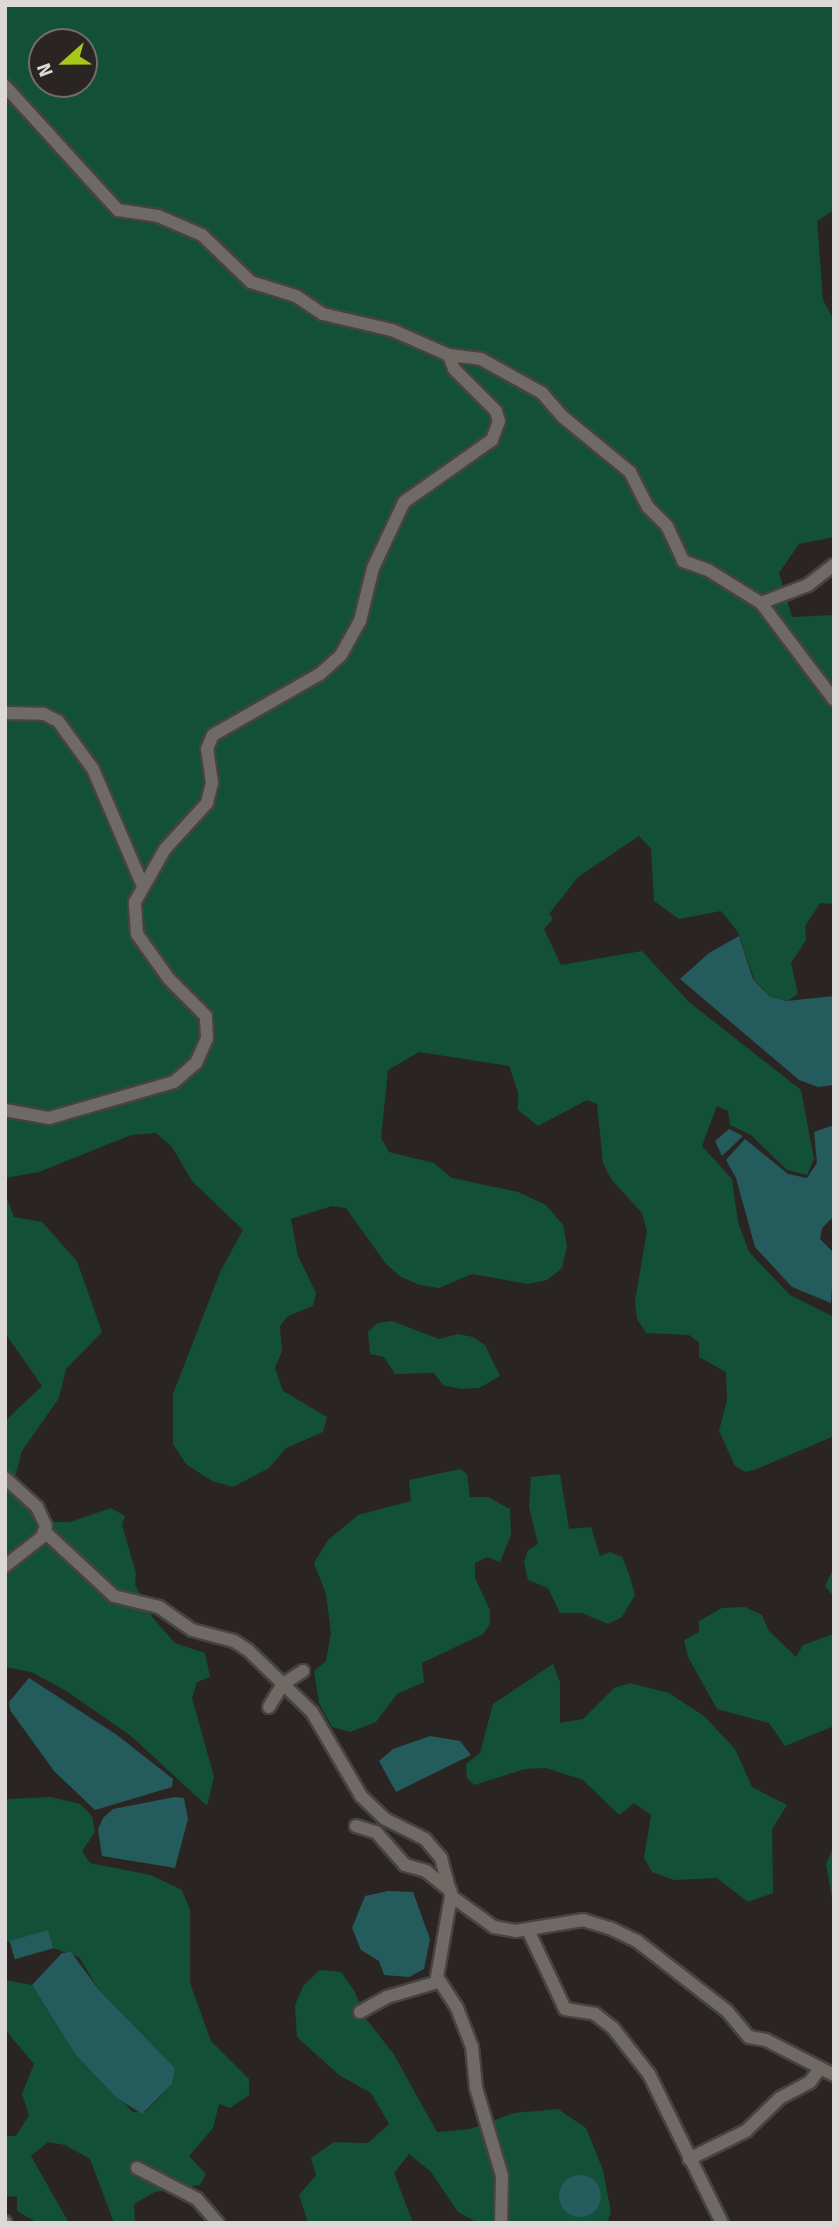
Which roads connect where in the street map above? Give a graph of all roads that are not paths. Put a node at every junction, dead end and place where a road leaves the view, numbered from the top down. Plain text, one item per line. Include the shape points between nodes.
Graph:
1 (5, 86) edge
2 (449, 355) junction
3 (834, 565) edge
4 (761, 603) junction
5 (834, 700) edge
6 (5, 713) edge
7 (143, 886) junction
8 (5, 1110) edge
9 (5, 1478) edge
10 (45, 1532) junction
11 (5, 1566) edge
12 (303, 1671) dead end
13 (283, 1684) junction
14 (269, 1707) dead end
15 (356, 1826) dead end
16 (451, 1894) junction
17 (528, 1930) junction
18 (439, 1982) junction
19 (360, 2012) dead end
20 (820, 2068) junction
21 (834, 2075) edge
22 (689, 2159) junction
23 (137, 2168) dead end
24 (218, 2223) edge
25 (501, 2223) edge
26 (722, 2223) edge

1 - 2 street via 118,210 158,216 202,234 251,282 296,296 323,314 392,330
2 - 4 street via 481,359 542,393 563,417 630,472 648,507 667,526 683,561 708,570
2 - 7 street via 454,369 496,411 499,421 492,440 404,502 373,568 360,621 341,655 320,674 213,735 207,748 212,783 207,803 165,849
3 - 4 street via 808,585
4 - 5 street
6 - 7 street via 44,713 58,721 93,769
7 - 8 street via 135,902 137,934 169,979 206,1016 206,1038 196,1063 174,1082 49,1118
9 - 10 street via 37,1507
10 - 11 street
10 - 13 street via 107,1592 159,1607 198,1633 234,1641
12 - 13 street
13 - 14 street
13 - 16 street via 312,1712 368,1804 433,1846
15 - 16 street via 376,1832 404,1865 426,1871
16 - 17 street via 494,1927
16 - 18 street via 436,1972
17 - 20 street via 583,1920 610,1927 637,1941 727,2011 749,2037 766,2040
17 - 22 street via 565,2009 595,2014 613,2028 649,2074
18 - 19 street via 387,1997
18 - 25 street via 457,2008 472,2047 475,2088 502,2176
20 - 21 street
20 - 22 street via 810,2082 780,2098 746,2132
22 - 26 street
23 - 24 street via 197,2199

